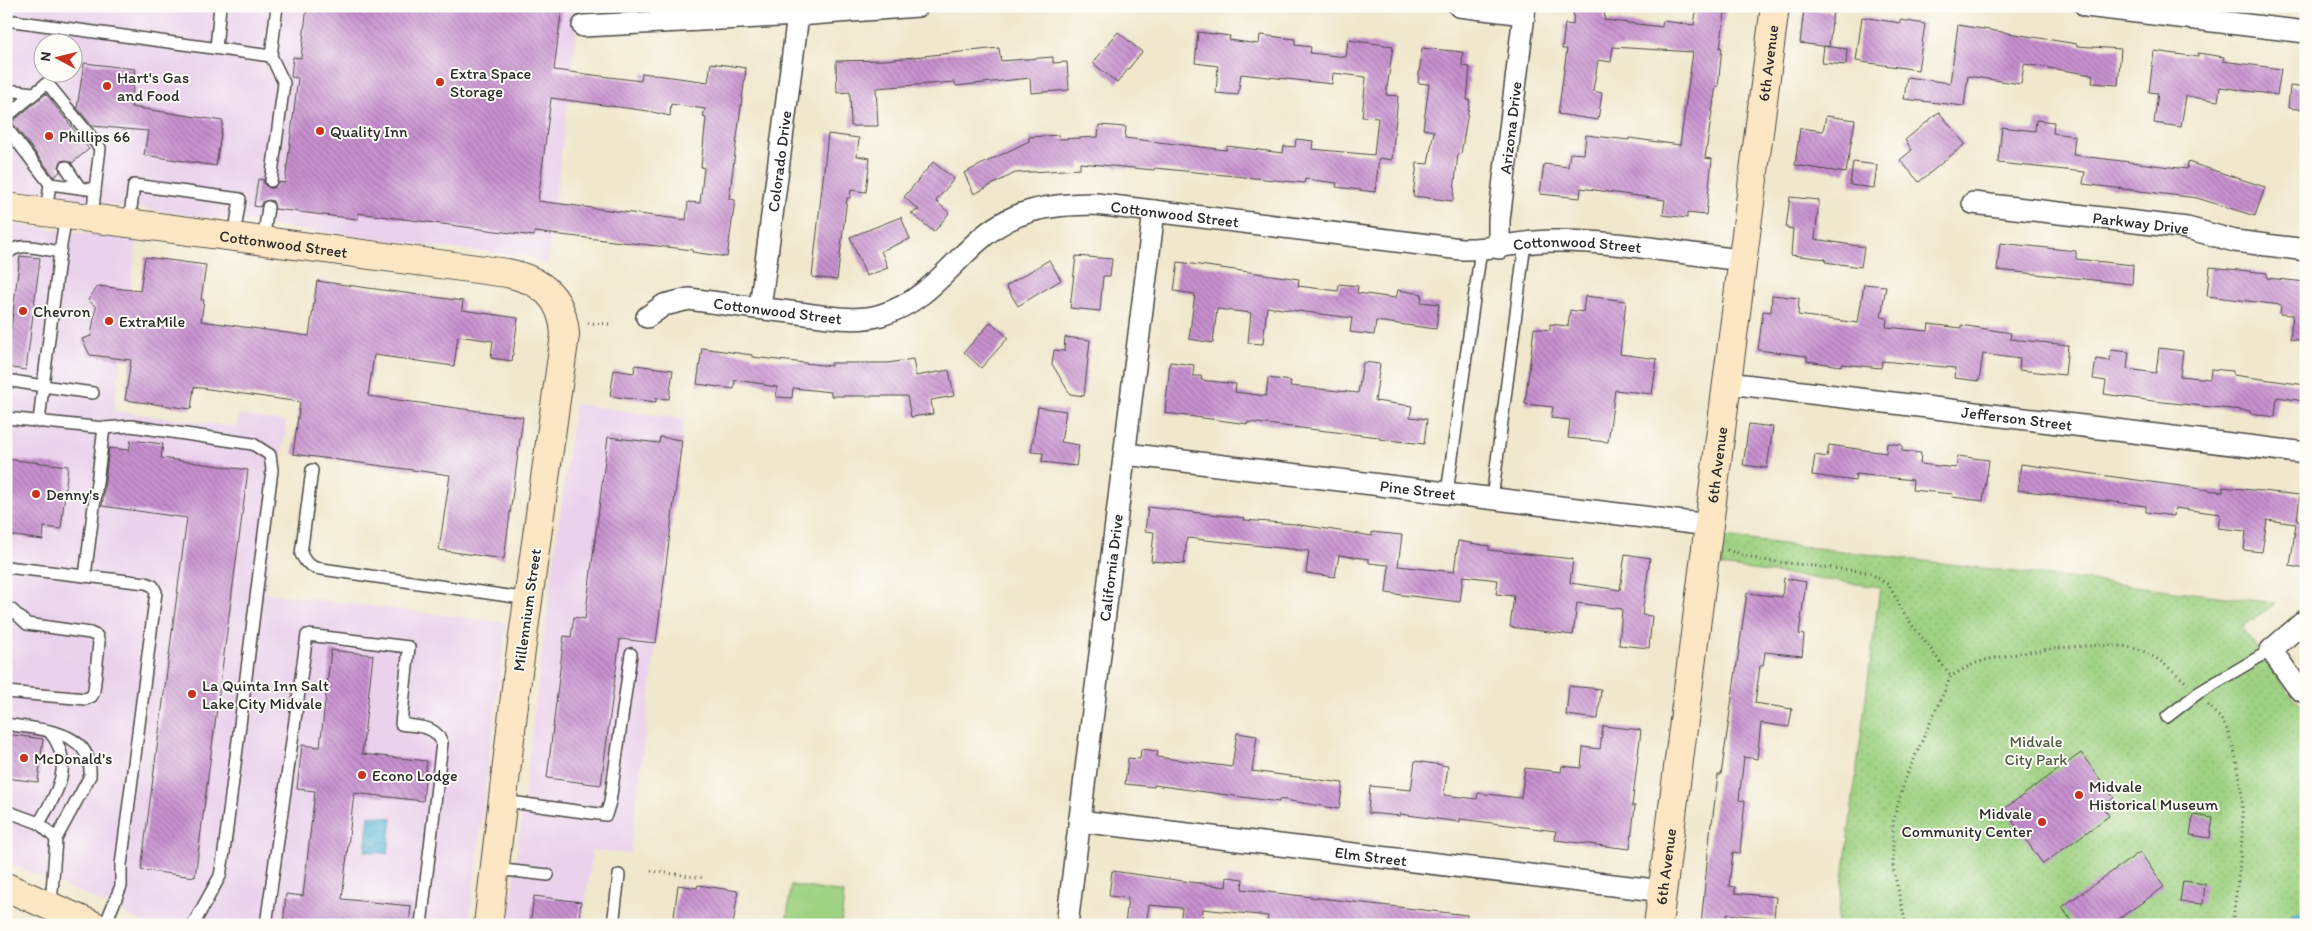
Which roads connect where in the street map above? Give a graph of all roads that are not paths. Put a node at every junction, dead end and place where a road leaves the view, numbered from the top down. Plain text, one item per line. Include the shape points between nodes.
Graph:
1 (220, 6) edge
2 (277, 6) edge
3 (918, 6) edge
4 (1459, 6) edge
5 (1775, 6) edge
6 (2086, 6) edge
7 (1525, 10) edge
8 (798, 15) junction
9 (6, 20) edge
10 (583, 26) dead end
11 (2306, 32) edge
12 (216, 48) junction
13 (271, 56) junction
14 (6, 90) edge
15 (34, 94) junction
16 (6, 117) edge
17 (6, 127) edge
18 (66, 167) dead end
19 (271, 181) dead end
20 (50, 184) junction
21 (80, 188) junction
22 (95, 190) junction
23 (1973, 203) dead end
24 (6, 207) edge
25 (268, 208) dead end
26 (1154, 211) junction
27 (68, 215) junction
28 (129, 223) junction
29 (234, 238) junction
30 (263, 241) junction
31 (1525, 243) junction
32 (1490, 249) junction
33 (2306, 250) edge
34 (60, 252) junction
35 (6, 256) edge
36 (1743, 260) junction
37 (554, 298) joint
38 (760, 308) junction
39 (647, 317) dead end
40 (6, 380) edge
41 (1728, 383) junction
42 (43, 386) junction
43 (93, 393) dead end
44 (6, 418) edge
45 (39, 422) junction
46 (104, 428) junction
47 (2306, 453) edge
48 (1126, 454) junction
49 (312, 470) dead end
50 (1447, 493) junction
51 (1492, 499) junction
52 (1709, 525) junction
53 (6, 567) edge
54 (85, 576) junction
55 (529, 599) junction
56 (6, 608) edge
57 (2306, 620) edge
58 (2271, 650) junction
59 (630, 654) dead end
60 (6, 692) edge
61 (2306, 694) edge
62 (2167, 717) dead end
63 (6, 724) edge
64 (49, 731) junction
65 (503, 801) junction
66 (6, 811) edge
67 (1079, 821) junction
68 (39, 823) junction
69 (56, 839) junction
70 (494, 869) junction
71 (548, 875) dead end
72 (619, 876) dead end
73 (6, 887) edge
74 (1663, 891) junction
75 (51, 905) junction
76 (93, 925) edge
77 (105, 925) edge
78 (193, 925) edge
79 (266, 925) edge
80 (421, 925) edge
81 (488, 925) edge
82 (613, 925) edge
83 (1067, 925) edge
84 (1658, 925) edge

1 - 12 lane
2 - 13 lane
3 - 8 street
4 - 7 street
5 - 36 street, 6th Avenue
6 - 11 street
7 - 32 street, Arizona Drive via 1499,220
8 - 10 street
8 - 38 street, Colorado Drive
9 - 12 lane
12 - 13 lane
13 - 19 lane via 284,83
14 - 15 lane
15 - 16 lane via 24,106
15 - 22 lane via 46,83 100,148
17 - 20 lane
18 - 21 lane
20 - 21 lane
20 - 27 lane
21 - 22 lane
22 - 27 lane
23 - 33 street, Parkway Drive via 2187,228 2235,241
24 - 27 street, Cottonwood Street
25 - 30 lane
26 - 32 street, Cottonwood Street
26 - 38 street, Cottonwood Street via 1096,204 1034,209 1000,225 978,241 929,290 906,306 880,316 845,319
26 - 48 street, California Drive
27 - 28 street, Cottonwood Street
27 - 34 lane
28 - 29 street, Cottonwood Street
28 - 29 lane via 134,185 240,199
29 - 30 street, Cottonwood Street
30 - 37 street, Cottonwood Street via 524,276
31 - 32 street, Cottonwood Street
31 - 36 street, Cottonwood Street via 1583,242
31 - 51 lane
32 - 50 lane
34 - 35 lane via 20,246
34 - 42 lane
36 - 41 street, 6th Avenue
37 - 55 street, Millennium Street via 564,320 565,335
38 - 39 street, Cottonwood Street via 689,299 664,305
40 - 42 lane
41 - 47 street, Jefferson Street
41 - 52 street, 6th Avenue
42 - 43 lane
42 - 45 lane
44 - 45 lane
45 - 46 lane
46 - 54 lane
46 - 78 lane via 131,426 253,444 270,455 272,470 224,852 220,876
48 - 50 street, Pine Street
48 - 67 street, California Drive
49 - 55 lane via 301,554 315,568
50 - 51 street, Pine Street
51 - 52 street, Pine Street
52 - 74 street, 6th Avenue
53 - 54 lane
54 - 77 lane via 146,582 156,592 121,886
55 - 65 street, Millennium Street
56 - 60 lane via 27,624 90,633 98,636 99,643 92,696 86,699
57 - 58 street
58 - 61 street
58 - 62 lane via 2198,693
59 - 65 lane via 606,815
63 - 64 lane
64 - 68 lane via 63,761 58,792
64 - 69 lane via 81,743 91,765 90,776
65 - 70 street, Millennium Street
66 - 68 lane
67 - 74 street, Elm Street
67 - 83 street, California Drive
68 - 69 lane
69 - 75 lane
70 - 71 lane
70 - 81 street, Millennium Street
72 - 82 lane
73 - 75 street
74 - 84 street, 6th Avenue
75 - 76 street
79 - 80 lane via 306,635 409,648 401,724 433,729 440,735 442,743

